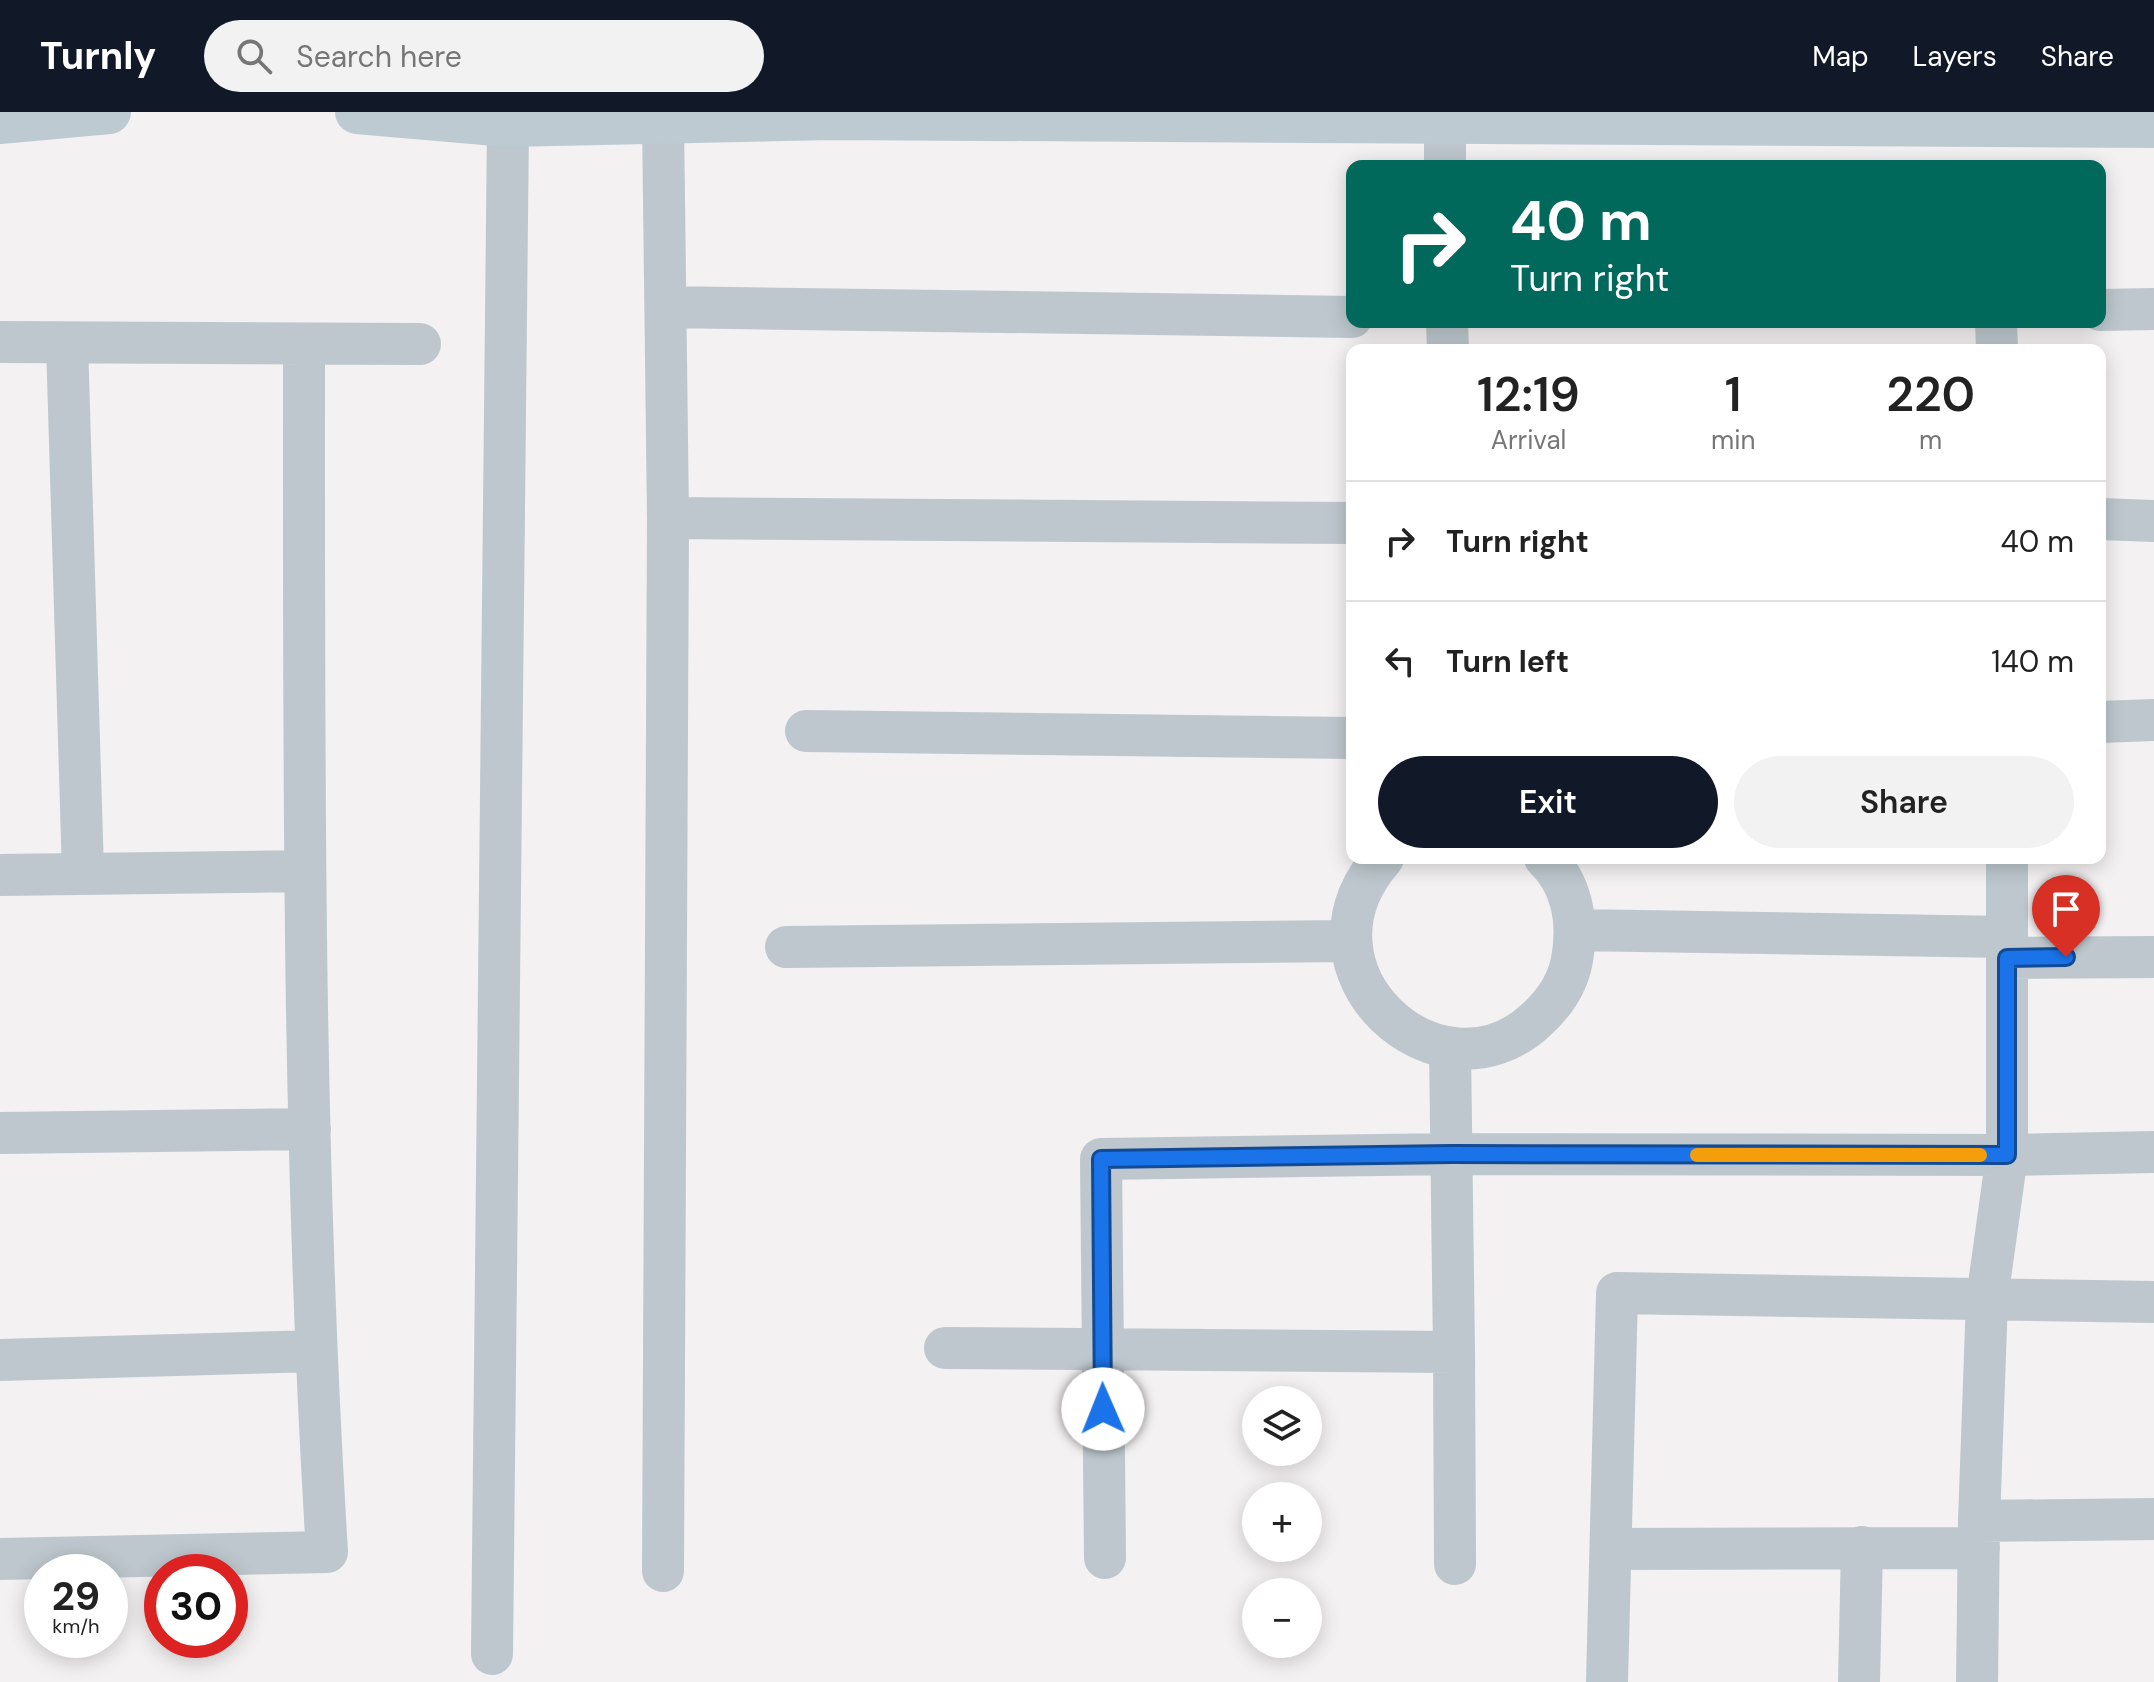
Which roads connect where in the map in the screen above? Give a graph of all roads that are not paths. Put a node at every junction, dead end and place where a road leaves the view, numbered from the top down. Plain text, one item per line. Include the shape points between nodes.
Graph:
1 (109, 112) edge
2 (357, 112) edge
3 (832, 115) edge
4 (647, 117) edge
5 (485, 120) edge
6 (0, 122) edge
7 (2154, 126) edge
8 (1445, 134) edge
9 (667, 307) junction
10 (2154, 309) edge
11 (2106, 310) edge
12 (1346, 317) edge
13 (0, 342) edge
14 (67, 343) junction
15 (420, 344) dead end
16 (304, 346) junction
17 (668, 518) junction
18 (2106, 519) edge
19 (2154, 521) edge
20 (1346, 523) edge
21 (2154, 720) edge
22 (2106, 722) edge
23 (806, 731) dead end
24 (1346, 738) edge
25 (1378, 864) edge
26 (1549, 864) edge
27 (2007, 864) edge
28 (304, 871) junction
29 (83, 873) junction
30 (0, 875) edge
31 (1576, 930) junction
32 (1351, 941) junction
33 (786, 947) dead end
34 (2007, 947) junction
35 (2154, 957) edge
36 (1450, 1048) junction
37 (310, 1129) junction
38 (0, 1133) edge
39 (2154, 1152) edge
40 (1452, 1154) junction
41 (2007, 1155) junction
42 (1987, 1299) junction
43 (2154, 1302) edge
44 (945, 1348) dead end
45 (1103, 1349) junction
46 (314, 1351) junction
47 (1454, 1352) junction
48 (0, 1360) edge
49 (2154, 1519) edge
50 (1979, 1534) junction
51 (1862, 1547) junction
52 (1611, 1549) junction
53 (1105, 1558) dead end
54 (0, 1559) edge
55 (1455, 1564) dead end
56 (663, 1571) dead end
57 (492, 1654) dead end
58 (1607, 1682) edge
59 (1859, 1682) edge
60 (1977, 1682) edge

1 - 6 street
2 - 5 street
3 - 4 street
3 - 8 street
4 - 5 street
4 - 9 street
5 - 57 street
7 - 8 street
9 - 12 street
9 - 17 street
10 - 11 street
13 - 14 street
14 - 16 street
14 - 29 street
15 - 16 street
16 - 28 street
17 - 20 street
17 - 56 street
18 - 19 street
21 - 22 street
23 - 24 street
25 - 32 street via 1355,905
26 - 31 street via 1569,895
27 - 34 street
28 - 29 street
28 - 37 street
29 - 30 street
31 - 34 street
31 - 36 street via 1571,968 1554,1004 1525,1030 1489,1045
32 - 33 street
32 - 36 street via 1357,972 1382,1012 1419,1039
34 - 35 street
34 - 41 street
36 - 40 street
37 - 38 street
37 - 46 street
39 - 41 street
40 - 41 street
40 - 45 street via 1101,1159
40 - 47 street
41 - 42 street
42 - 43 street
42 - 50 street
42 - 52 street via 1617,1293
44 - 45 street
45 - 47 street
45 - 53 street
46 - 48 street
46 - 54 street via 327,1552
47 - 55 street
49 - 50 street
50 - 51 street
50 - 60 street
51 - 52 street
51 - 59 street
52 - 58 street

